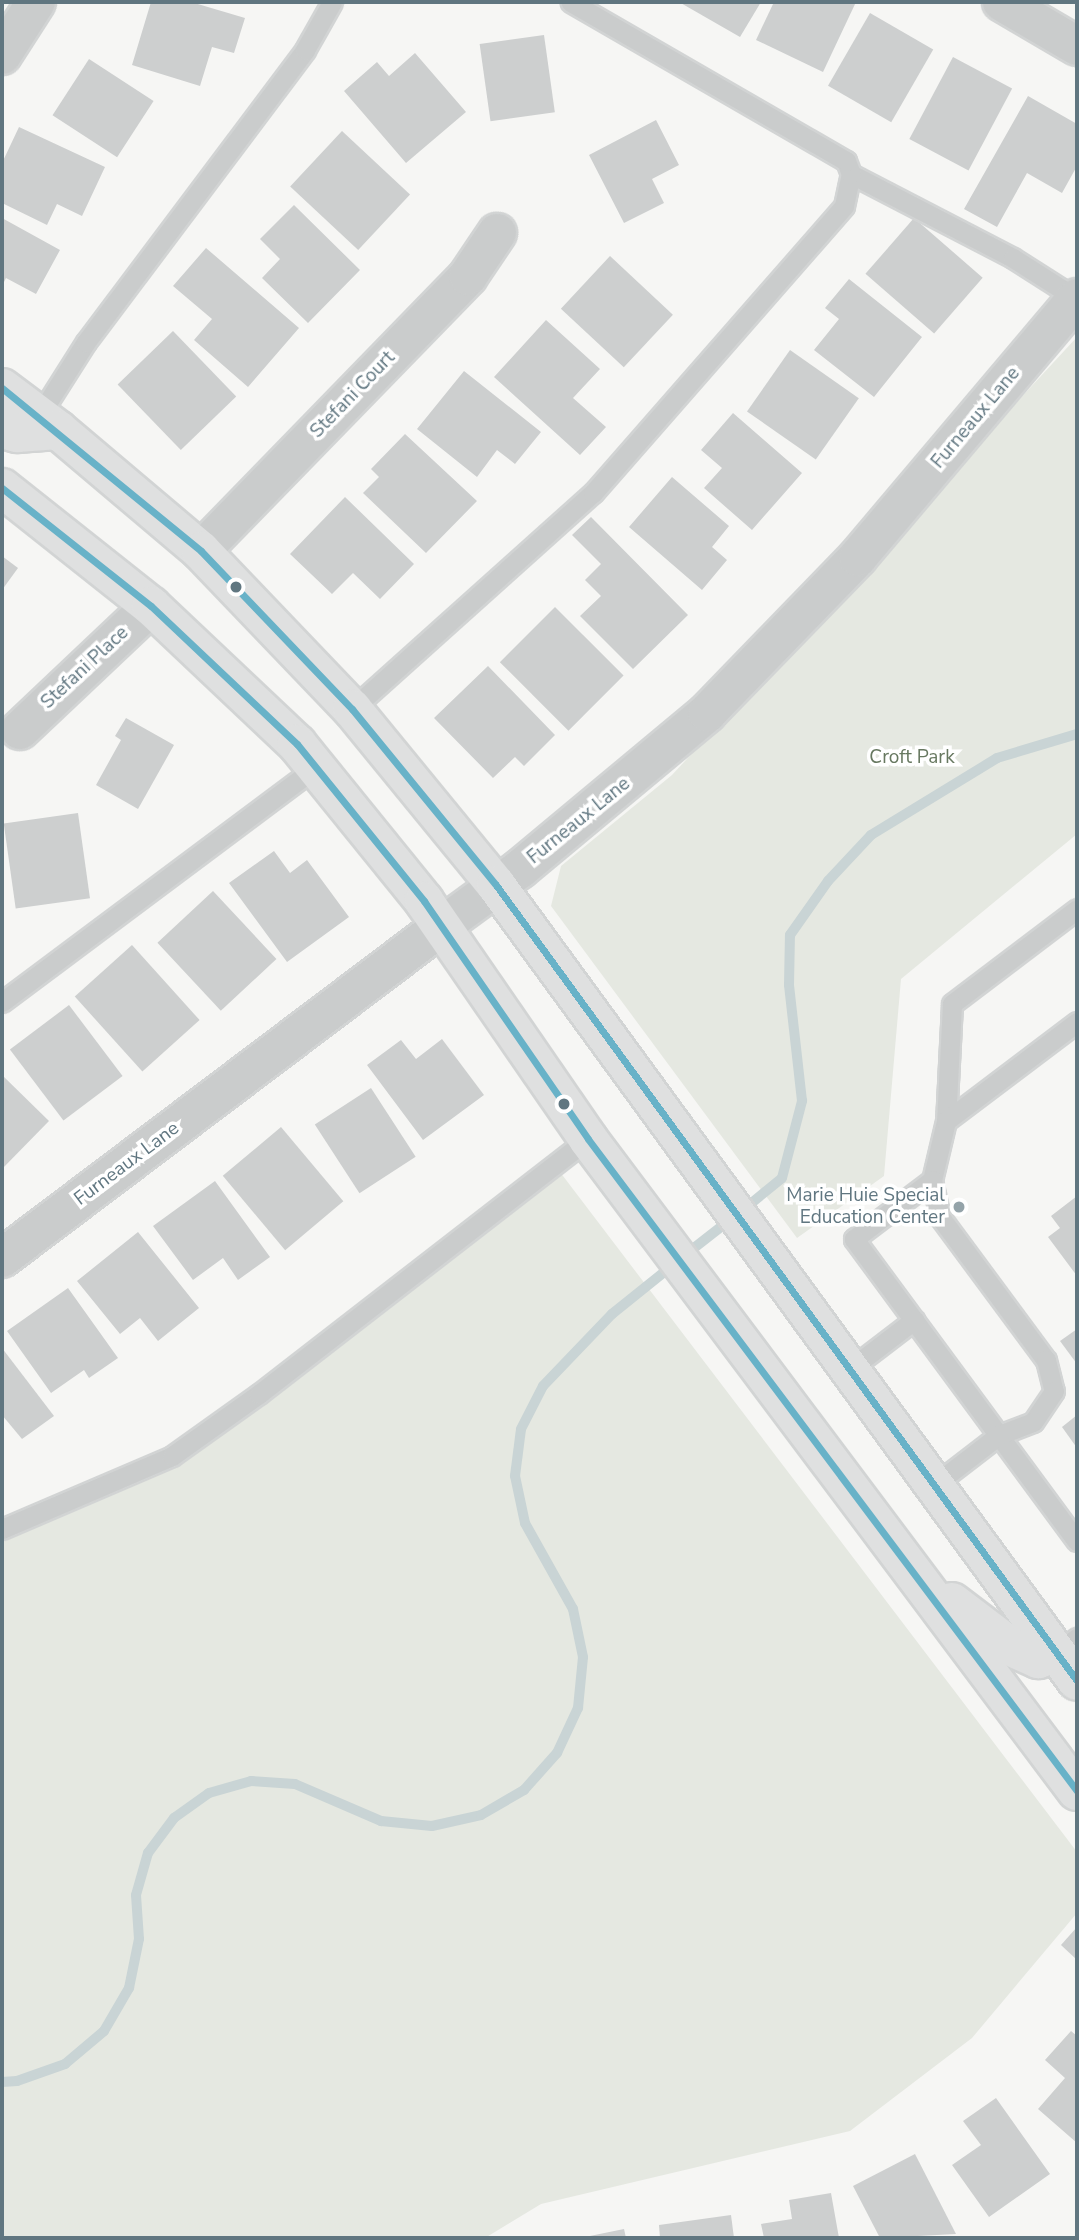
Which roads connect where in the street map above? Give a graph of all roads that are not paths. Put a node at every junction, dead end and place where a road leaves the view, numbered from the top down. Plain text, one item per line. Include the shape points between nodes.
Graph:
1 (36, 2) edge
2 (332, 2) edge
3 (571, 2) edge
4 (1002, 2) edge
5 (1077, 46) edge
6 (2, 55) edge
7 (851, 174) junction
8 (498, 233) dead end
9 (1077, 298) edge
10 (2, 388) edge
11 (48, 423) junction
12 (2, 429) edge
13 (2, 488) edge
14 (201, 551) junction
15 (151, 606) junction
16 (352, 709) junction
17 (20, 730) dead end
18 (316, 767) junction
19 (496, 885) junction
20 (1077, 909) edge
21 (442, 926) junction
22 (2, 1002) edge
23 (1077, 1022) edge
24 (946, 1121) junction
25 (588, 1139) junction
26 (932, 1180) junction
27 (3, 1256) edge
28 (914, 1320) junction
29 (850, 1369) junction
30 (999, 1435) junction
31 (934, 1485) junction
32 (2, 1529) edge
33 (1077, 1541) edge
34 (908, 1564) junction
35 (1070, 1657) edge
36 (1077, 1791) edge

1 - 6 street
2 - 11 lane via 305,50 86,342
3 - 7 lane via 846,161
4 - 5 street
7 - 9 lane via 1013,258
7 - 16 lane via 844,206 834,222 593,494
8 - 14 street, Stefani Court via 468,276
9 - 19 street, Furneaux Lane via 858,557 707,713
10 - 11 main road
11 - 12 main road via 17,433
11 - 14 main road
13 - 15 main road
14 - 16 main road
15 - 17 street, Stefani Place
15 - 18 main road
16 - 19 main road
18 - 21 main road
18 - 22 lane
19 - 21 street, Furneaux Lane
19 - 29 main road
20 - 24 lane via 952,1004
21 - 25 main road
21 - 27 street, Furneaux Lane
23 - 24 lane
24 - 26 lane
25 - 32 lane via 172,1456
25 - 34 main road
26 - 28 lane via 854,1239
26 - 30 lane via 940,1217 1049,1370 1054,1391 1033,1422
28 - 29 lane
28 - 30 lane
29 - 31 main road
30 - 31 lane
30 - 33 lane
31 - 35 main road
34 - 35 main road via 1011,1647 1038,1659
34 - 36 main road

